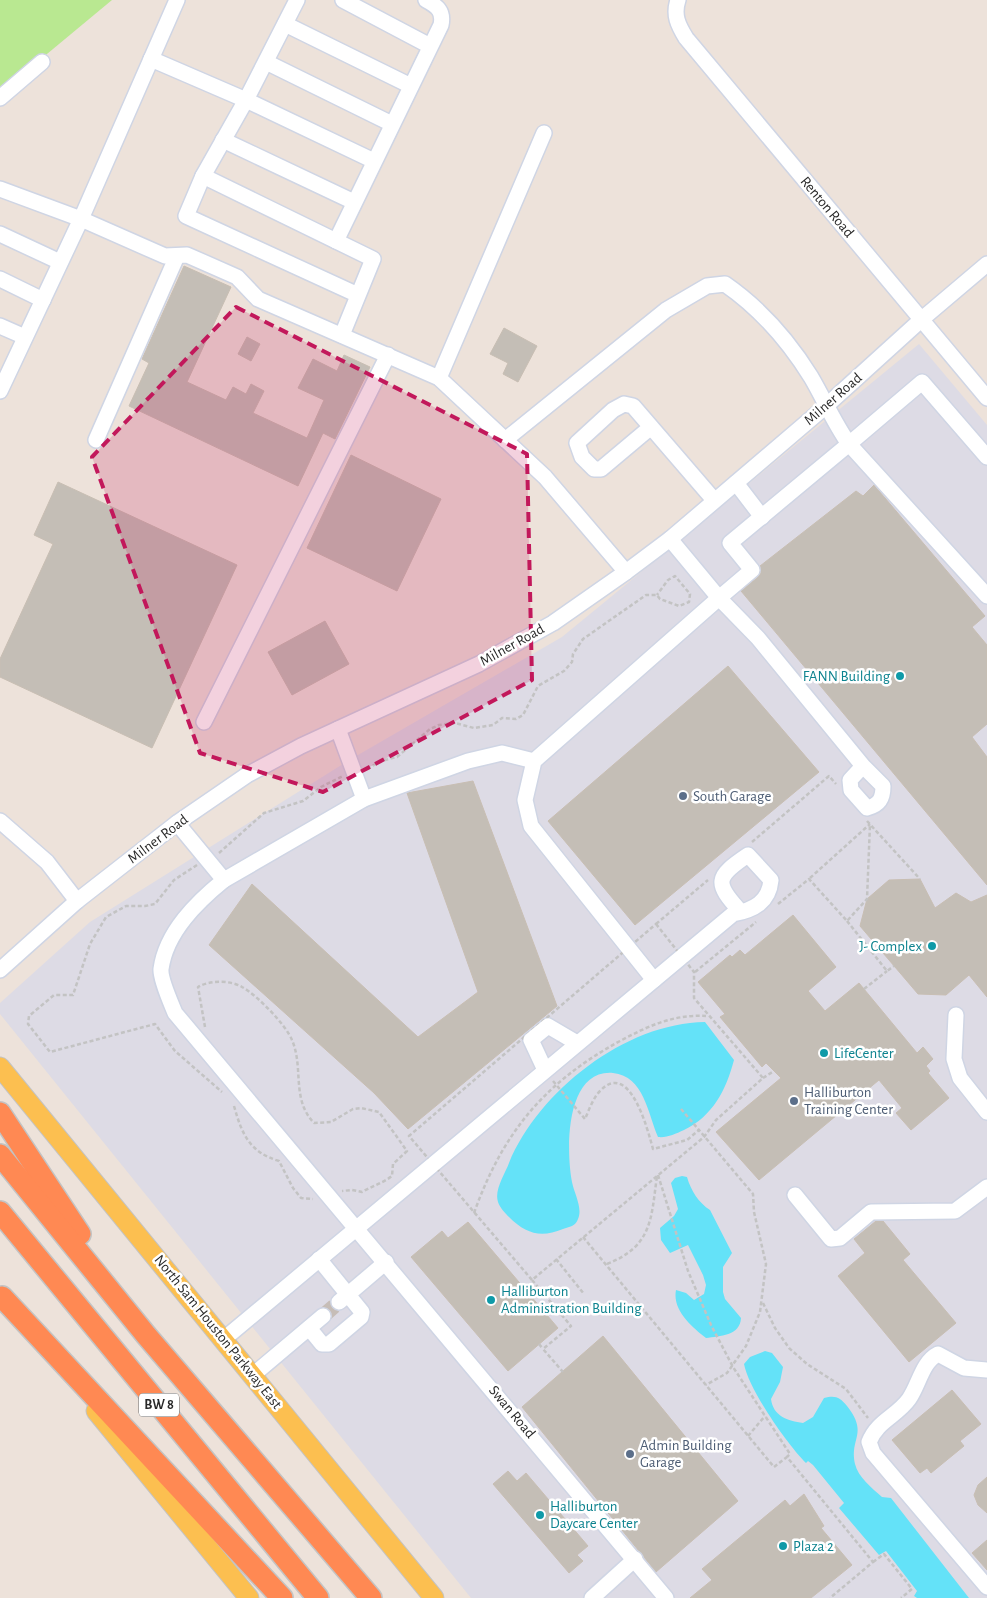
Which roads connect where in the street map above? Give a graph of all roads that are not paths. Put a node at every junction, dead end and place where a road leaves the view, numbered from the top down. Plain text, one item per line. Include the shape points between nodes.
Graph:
1 (177, 0) edge
2 (297, 0) edge
3 (343, 0) edge
4 (426, 0) edge
5 (676, 6) edge
6 (285, 24) junction
7 (430, 46) junction
8 (151, 59) junction
9 (42, 62) dead end
10 (266, 62) junction
11 (411, 86) junction
12 (0, 98) edge
13 (246, 100) junction
14 (392, 124) junction
15 (544, 133) dead end
16 (223, 140) junction
17 (374, 161) junction
18 (203, 176) junction
19 (0, 189) edge
20 (354, 202) junction
21 (81, 219) junction
22 (0, 234) edge
23 (336, 241) junction
24 (178, 256) junction
25 (60, 262) junction
26 (987, 264) edge
27 (0, 279) edge
28 (358, 295) junction
29 (43, 300) junction
30 (922, 319) junction
31 (0, 326) edge
32 (342, 335) junction
33 (25, 337) junction
34 (388, 355) junction
35 (439, 378) junction
36 (1, 384) edge
37 (987, 398) edge
38 (826, 406) junction
39 (651, 426) junction
40 (96, 440) dead end
41 (505, 440) junction
42 (849, 444) junction
43 (987, 458) edge
44 (736, 483) junction
45 (714, 500) junction
46 (762, 516) junction
47 (670, 539) junction
48 (626, 572) junction
49 (987, 596) edge
50 (719, 598) junction
51 (204, 722) dead end
52 (338, 729) junction
53 (534, 761) junction
54 (863, 766) dead end
55 (364, 799) junction
56 (0, 821) edge
57 (177, 822) junction
58 (224, 880) junction
59 (77, 901) junction
60 (741, 912) dead end
61 (0, 970) edge
62 (654, 980) junction
63 (956, 1015) dead end
64 (577, 1043) junction
65 (0, 1067) edge
66 (545, 1070) junction
67 (987, 1112) edge
68 (0, 1113) edge
69 (0, 1155) edge
70 (987, 1187) edge
71 (796, 1195) dead end
72 (0, 1212) edge
73 (357, 1227) junction
74 (319, 1259) junction
75 (386, 1262) junction
76 (1, 1296) edge
77 (343, 1298) junction
78 (323, 1316) tunnel mouth
79 (308, 1328) junction
80 (146, 1335) junction
81 (224, 1339) junction
82 (987, 1370) edge
83 (253, 1375) junction
84 (634, 1559) junction
85 (987, 1587) edge
86 (661, 1596) edge
87 (249, 1598) edge
88 (282, 1598) edge
89 (318, 1598) edge
90 (371, 1598) edge
91 (434, 1598) edge
92 (592, 1598) edge

1 - 8 street
2 - 6 street
3 - 7 street
4 - 7 street via 443,16
5 - 30 street, Renton Road via 679,27 686,38
6 - 10 street
6 - 11 street
7 - 11 street
8 - 13 street
8 - 21 street
9 - 12 street
10 - 13 street
10 - 14 street
11 - 14 street
13 - 16 street
13 - 17 street
14 - 17 street
15 - 35 street
16 - 18 street
16 - 20 street
17 - 20 street
18 - 23 street
18 - 28 street via 186,216
19 - 21 street
20 - 23 street
21 - 24 street via 165,256
21 - 25 street
22 - 25 street
23 - 28 street via 373,259
24 - 32 street via 187,255 236,278 258,299
24 - 40 street
25 - 29 street
26 - 30 street, Milner Road
27 - 29 street
28 - 32 street
29 - 33 street
30 - 37 street, Renton Road
30 - 38 street, Milner Road
31 - 33 street
32 - 34 street
33 - 36 street
34 - 35 street
34 - 51 street
35 - 41 street
38 - 41 street via 811,378 769,319 726,284 707,286 666,310
38 - 42 street
38 - 44 street, Milner Road
39 - 39 street via 633,406 624,404 577,443 578,450 594,469 601,469
39 - 45 street
41 - 48 street via 545,477
42 - 43 street via 922,382
42 - 46 street
42 - 49 street
44 - 45 street, Milner Road
44 - 46 street
45 - 47 street, Milner Road
46 - 50 street via 730,543 752,570
47 - 48 street, Milner Road
47 - 50 street
48 - 52 street, Milner Road via 553,623 479,664
50 - 53 street
50 - 54 street via 758,638
52 - 55 street
52 - 57 street, Milner Road via 247,776
53 - 55 street, Swan Road via 502,753
53 - 62 street via 525,800 531,826
55 - 58 street, Swan Road
56 - 59 street via 47,862
57 - 58 street
57 - 59 street, Milner Road
58 - 73 street, Swan Road via 202,898 171,938 161,971 174,1014
59 - 61 street, Milner Road
60 - 62 street via 734,914
62 - 64 street
63 - 67 street via 954,1059 960,1078
64 - 66 street
64 - 66 street via 548,1026 531,1040
65 - 81 main road, North Sam Houston Parkway East
66 - 73 street
68 - 80 highway
69 - 80 highway, BW 8
70 - 71 street via 955,1211 871,1212 840,1238 831,1239
72 - 89 highway, BW 8
73 - 74 street
73 - 75 street, Swan Road
74 - 77 street
74 - 81 street
75 - 77 street
75 - 84 street, Swan Road
76 - 87 main road
76 - 88 highway
77 - 79 street via 362,1312 361,1317 329,1344 322,1344
78 - 79 street
79 - 83 street
80 - 90 highway, BW 8
81 - 83 main road, North Sam Houston Parkway East
82 - 85 street via 964,1368 938,1354 930,1358 908,1401 878,1425 869,1442 873,1453
83 - 91 main road, North Sam Houston Parkway East
84 - 86 street, Swan Road
84 - 92 street

